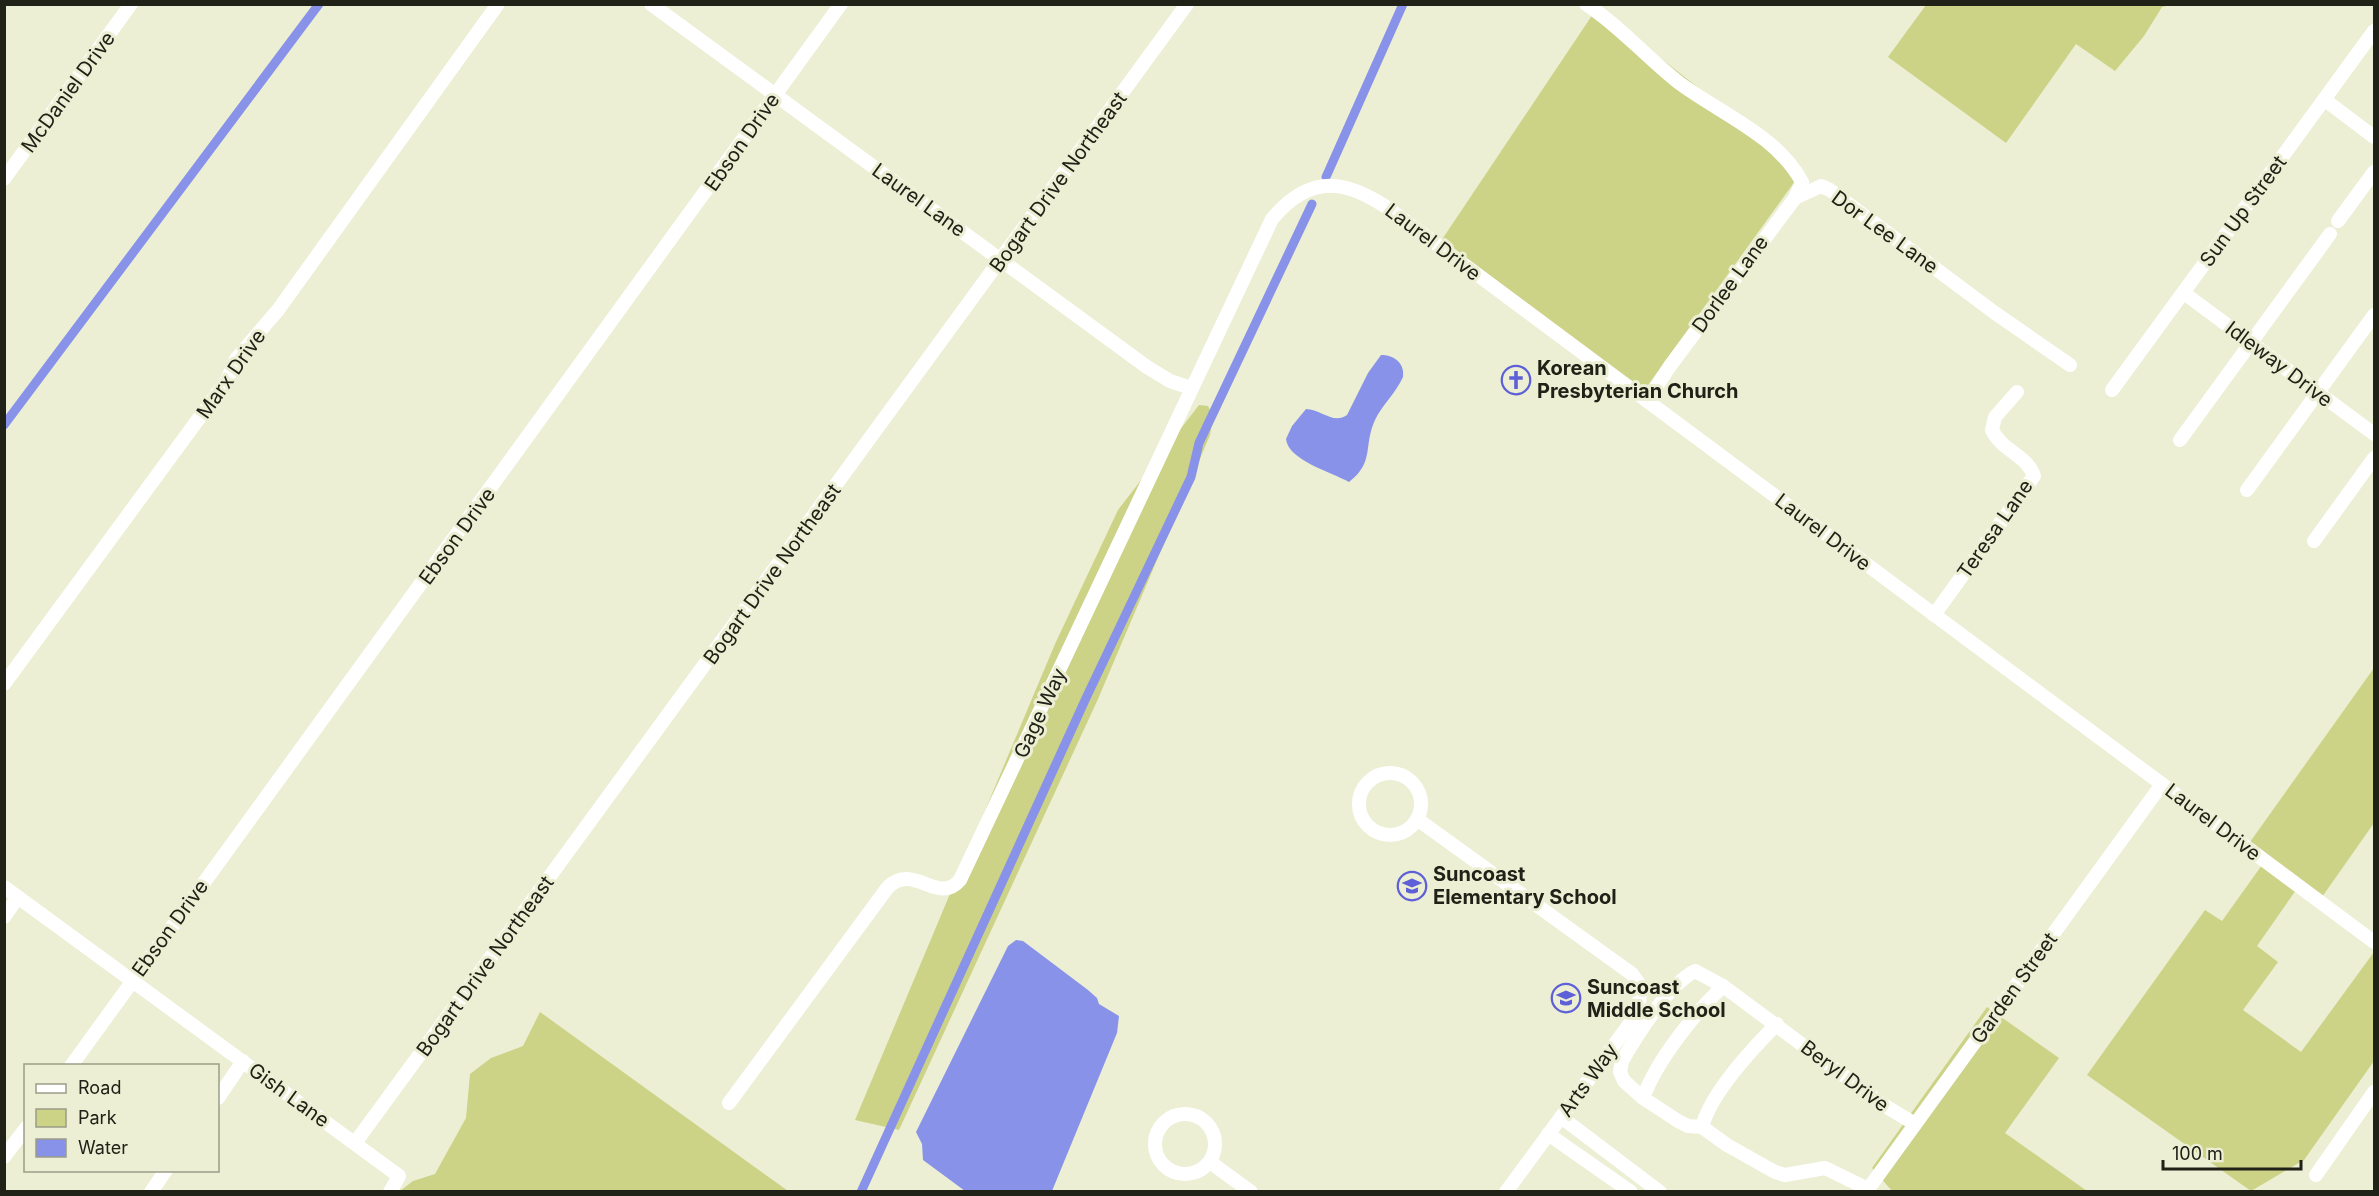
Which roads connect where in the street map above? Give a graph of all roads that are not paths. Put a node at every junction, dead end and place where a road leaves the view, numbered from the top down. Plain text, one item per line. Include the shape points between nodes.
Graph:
1 (131, 4) edge
2 (498, 4) edge
3 (651, 4) edge
4 (841, 4) edge
5 (1187, 4) edge
6 (1586, 4) edge
7 (2374, 32) edge
8 (775, 94) junction
9 (2325, 100) junction
10 (2374, 137) edge
11 (2374, 172) edge
12 (4, 179) edge
13 (1795, 198) junction
14 (2338, 221) dead end
15 (1267, 230) joint
16 (2330, 234) dead end
17 (1001, 261) junction
18 (2184, 293) junction
19 (2374, 315) edge
20 (2251, 342) junction
21 (2070, 365) dead end
22 (1191, 388) junction
23 (2112, 390) dead end
24 (2017, 392) dead end
25 (2318, 392) junction
26 (1647, 402) junction
27 (2374, 434) edge
28 (2180, 440) dead end
29 (2374, 458) edge
30 (2247, 490) dead end
31 (2314, 542) dead end
32 (1934, 615) junction
33 (4, 684) edge
34 (2162, 784) junction
35 (1417, 819) junction
36 (4, 888) edge
37 (18, 897) junction
38 (4, 917) edge
39 (2374, 942) edge
40 (132, 981) junction
41 (1723, 986) junction
42 (1777, 1024) junction
43 (243, 1061) junction
44 (72, 1064) edge
45 (2374, 1092) edge
46 (219, 1097) edge
47 (1643, 1098) junction
48 (729, 1103) dead end
49 (1561, 1117) junction
50 (1915, 1124) junction
51 (1702, 1128) junction
52 (24, 1131) edge
53 (1548, 1134) junction
54 (355, 1143) junction
55 (4, 1157) edge
56 (1210, 1162) junction
57 (165, 1172) edge
58 (2316, 1175) dead end
59 (1867, 1190) edge
60 (151, 1191) edge
61 (390, 1191) edge
62 (1251, 1191) edge
63 (1506, 1191) edge
64 (1631, 1191) edge
65 (1660, 1191) edge

1 - 12 street, McDaniel Drive
2 - 33 street, Marx Drive via 278,310 236,358 227,380
3 - 8 street, Laurel Lane
4 - 8 street, Ebson Drive
5 - 17 street, Bogart Drive Northeast
6 - 13 street via 1618,27 1678,82 1793,165 1802,182
7 - 9 street, Sun Up Street
8 - 17 street, Laurel Lane
8 - 40 street, Ebson Drive
9 - 10 street
9 - 18 street, Sun Up Street
11 - 14 street
13 - 21 street, Dor Lee Lane via 1821,186 1830,190
13 - 26 street, Dorlee Lane
15 - 22 street, Gage Way
15 - 26 street, Laurel Drive via 1279,212 1305,193 1338,186 1363,191
16 - 20 street
17 - 22 street, Laurel Lane via 1158,375
17 - 54 street, Bogart Drive Northeast
18 - 20 street, Idleway Drive
18 - 23 street, Sun Up Street
19 - 25 street
20 - 25 street, Idleway Drive
20 - 28 street
22 - 48 street, Gage Way via 960,880 943,890 905,878 895,880
24 - 32 street, Teresa Lane via 1995,417 1992,430 2004,447 2031,466 2034,476
25 - 27 street, Idleway Drive
25 - 30 street
26 - 32 street, Laurel Drive
29 - 31 street
32 - 34 street, Laurel Drive
34 - 39 street, Laurel Drive
34 - 50 street, Garden Street
35 - 35 street via 1420,809 1416,789 1400,775 1379,775 1363,789 1359,807 1367,825 1375,831 1393,835 1411,827
35 - 49 street, Arts Way via 1632,974 1640,985 1638,1011
36 - 37 street, Gish Lane
37 - 38 street
37 - 40 street, Gish Lane
40 - 43 street, Gish Lane
40 - 44 street, Ebson Drive
41 - 42 street, Beryl Drive
41 - 47 street via 1650,1079
41 - 47 street, Beryl Drive via 1695,971 1686,976 1629,1048 1620,1072
42 - 50 street, Beryl Drive via 1882,1104
42 - 51 street via 1718,1095
43 - 46 street
43 - 54 street, Gish Lane
45 - 58 street
47 - 51 street, Beryl Drive via 1678,1121
49 - 53 street, Arts Way
49 - 65 street
50 - 59 street, Garden Street
51 - 59 street, Beryl Drive via 1775,1172 1785,1175 1825,1168
52 - 55 street
53 - 63 street, Arts Way
53 - 64 street
54 - 61 street, Gish Lane via 399,1176
56 - 56 street via 1186,1174 1168,1169 1157,1155 1155,1145 1160,1127 1166,1120 1184,1113 1202,1119 1209,1125 1216,1143
56 - 62 street
57 - 60 street

